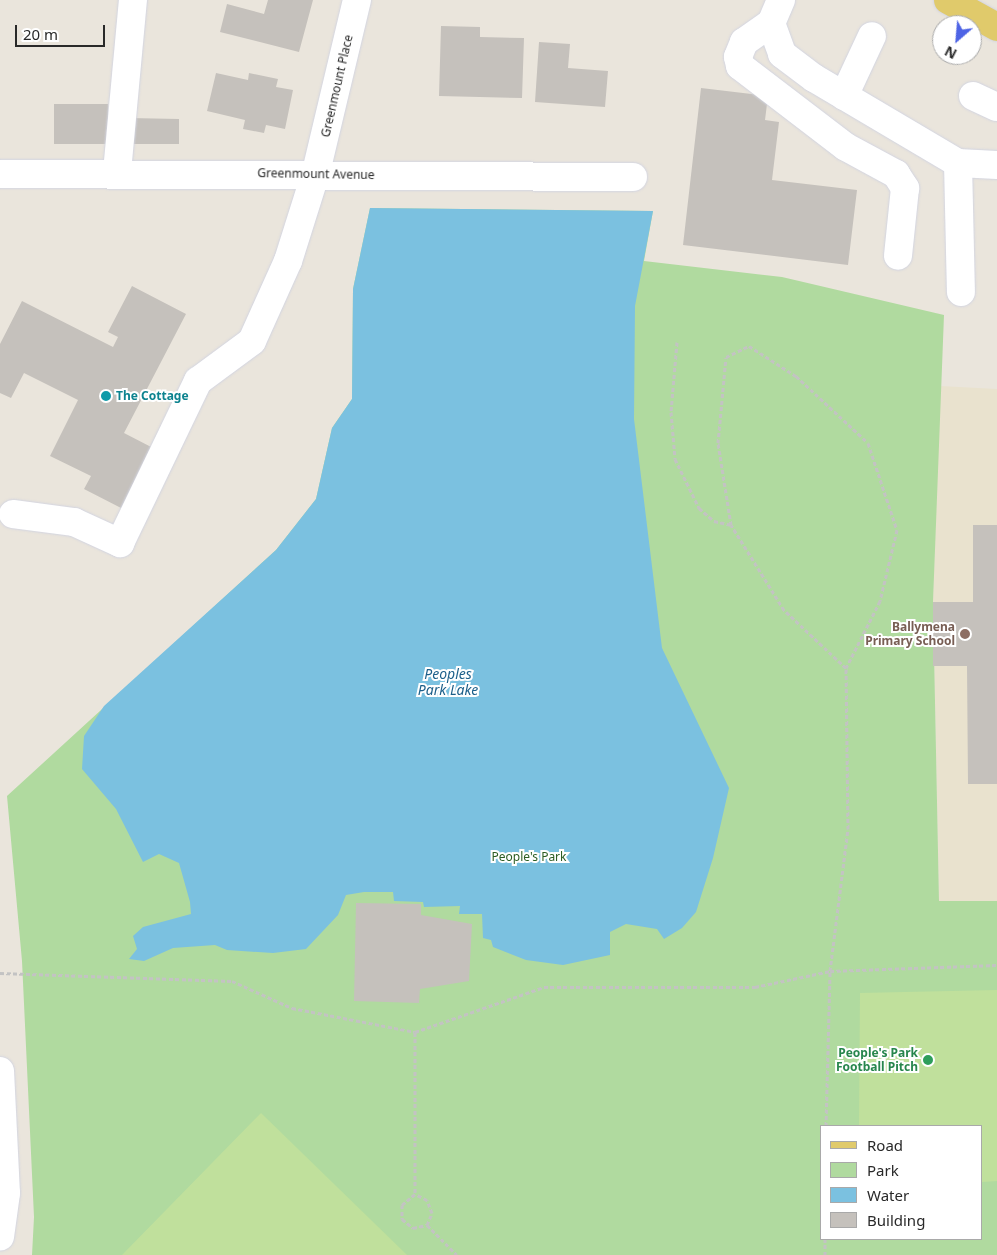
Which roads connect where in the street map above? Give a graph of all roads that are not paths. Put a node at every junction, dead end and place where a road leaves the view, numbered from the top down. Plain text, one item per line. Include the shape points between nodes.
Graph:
1 (133, 0) edge
2 (357, 0) edge
3 (948, 0) edge
4 (776, 12) edge
5 (997, 27) edge
6 (872, 36) dead end
7 (844, 96) junction
8 (958, 163) junction
9 (997, 165) edge
10 (117, 172) junction
11 (316, 172) junction
12 (0, 174) edge
13 (633, 177) dead end
14 (898, 256) dead end
15 (961, 292) dead end
16 (13, 514) dead end
17 (0, 1071) edge
18 (0, 1237) edge

1 - 10 street
2 - 11 street, Greenmount Place
3 - 5 main road
4 - 7 street via 782,54
4 - 14 street via 744,42 738,57 740,66 846,147 896,174 905,188
6 - 7 street
7 - 8 street
8 - 9 street
8 - 15 street
10 - 11 street, Greenmount Avenue
10 - 12 street, Greenmount Avenue
11 - 13 street, Greenmount Avenue
11 - 16 street, Greenmount Place via 288,260 252,341 198,381 120,543 74,522
17 - 18 street via 6,1193

